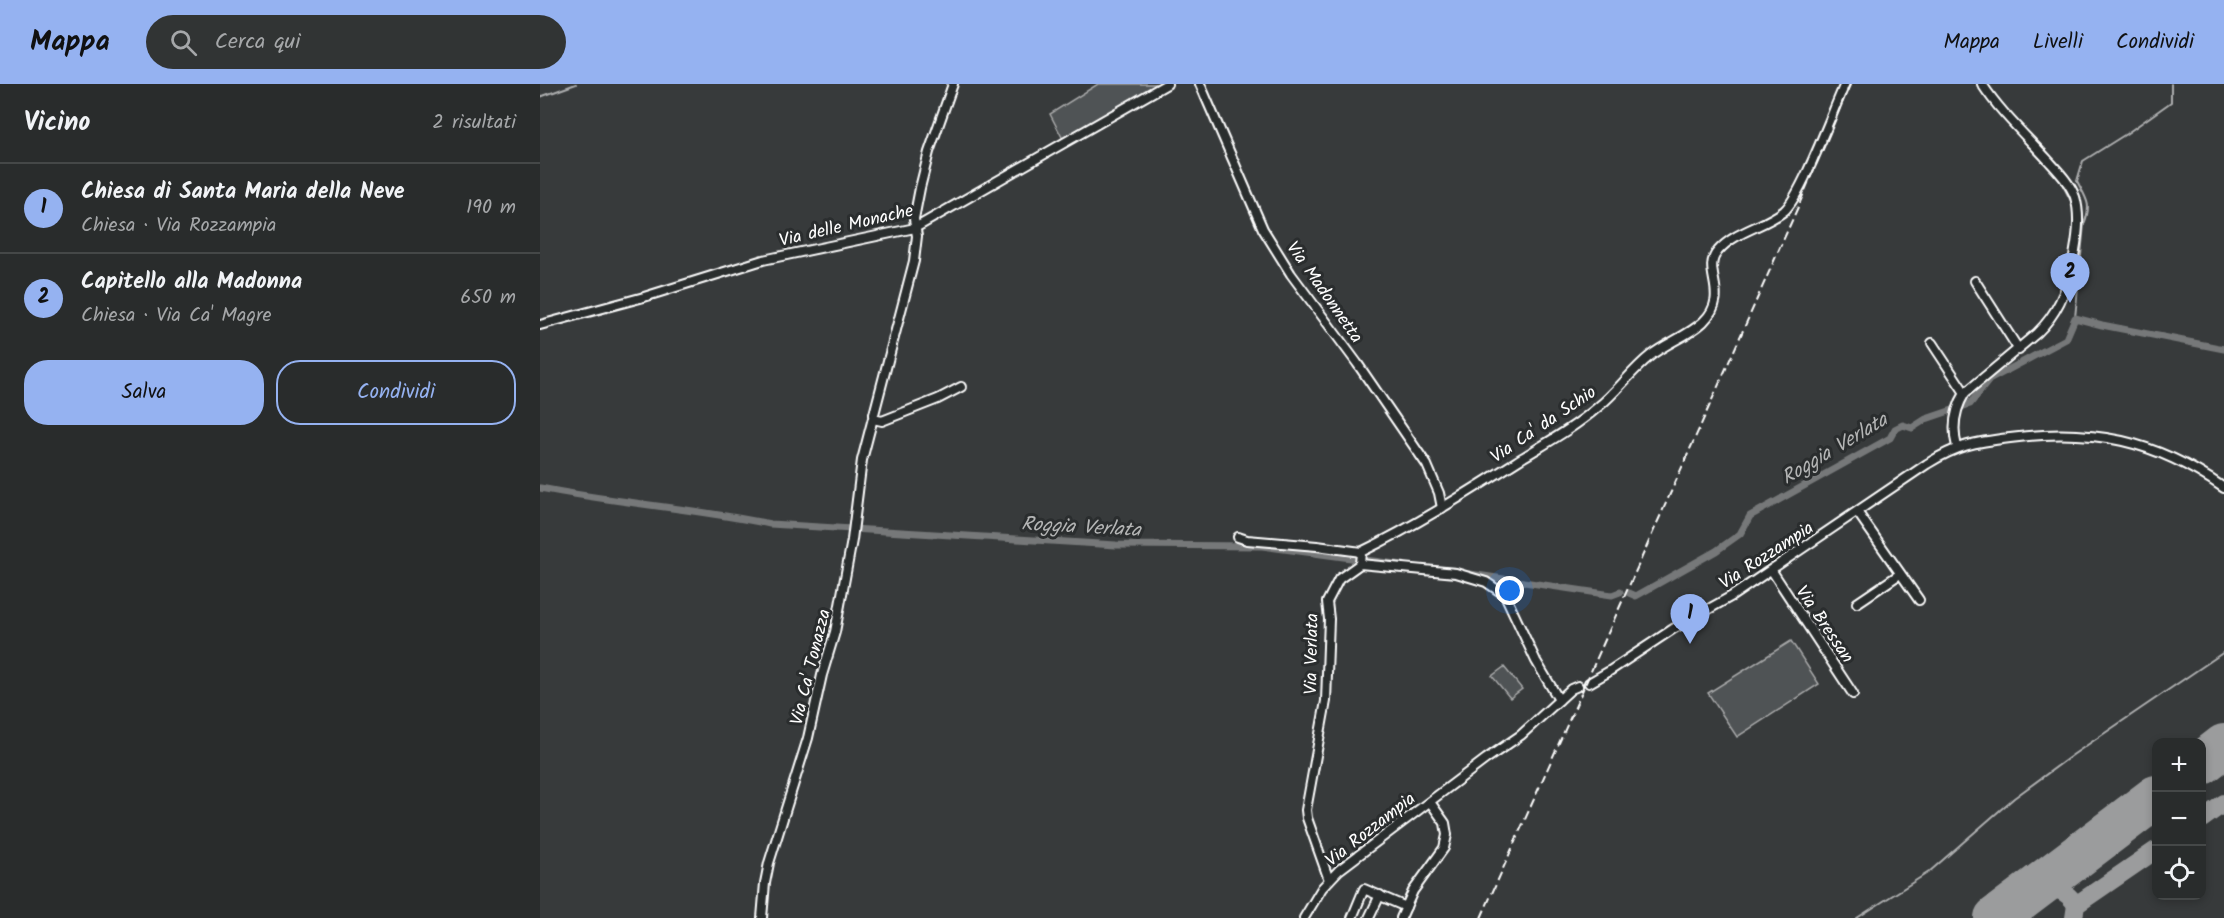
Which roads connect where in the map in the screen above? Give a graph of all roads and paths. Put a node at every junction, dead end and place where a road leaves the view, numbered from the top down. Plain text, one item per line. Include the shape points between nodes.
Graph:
1 (953, 84) edge
2 (1167, 84) edge
3 (1200, 84) edge
4 (1845, 84) edge
5 (1982, 84) edge
6 (915, 228) junction
7 (1976, 281) dead end
8 (540, 325) edge
9 (1932, 343) dead end
10 (2019, 350) junction
11 (961, 387) dead end
12 (1965, 393) junction
13 (873, 419) junction
14 (1957, 447) junction
15 (2224, 488) edge
16 (1442, 508) junction
17 (1858, 513) junction
18 (1238, 537) dead end
19 (1360, 558) junction
20 (1772, 571) junction
21 (1900, 574) junction
22 (1919, 600) dead end
23 (1857, 603) dead end
24 (1589, 683) dead end
25 (1578, 686) dead end
26 (1853, 694) dead end
27 (1559, 700) junction
28 (1430, 802) junction
29 (1329, 879) junction
30 (1380, 895) junction
31 (1406, 907) junction
32 (762, 918) edge
33 (1304, 918) edge
34 (1352, 918) edge
35 (1369, 918) edge
36 (1401, 918) edge

1 - 6 street, Via Ca' Tonazza via 929,152
2 - 6 street, Via delle Monache
3 - 16 street, Via Madonnetta via 1263,230 1427,465
4 - 16 street, Via Ca' da Schio via 1789,205 1770,220 1727,242 1716,253 1711,265 1715,308 1703,322 1651,355 1597,408
5 - 10 street via 2063,176 2074,196 2078,217 2070,279 2046,324
6 - 8 street, Via delle Monache via 764,260
6 - 13 street, Via Ca' Tonazza via 914,261
7 - 10 street
9 - 12 street
10 - 12 street
11 - 13 street via 882,421
12 - 14 street via 1958,408 1954,436
13 - 32 street, Via Ca' Tonazza via 862,460 835,632 808,738 769,863
14 - 15 street, Via Rozzampia via 2036,434 2101,436 2170,455
14 - 17 street, Via Rozzampia
16 - 19 street, Via Ca' da Schio
17 - 20 street, Via Rozzampia
17 - 21 street
18 - 19 street via 1317,546
19 - 27 street via 1456,573 1486,582 1505,595
19 - 29 street, Via Verlata via 1339,579 1327,602 1326,701 1306,810
20 - 24 street, Via Rozzampia
20 - 26 street, Via Bressan
21 - 22 street
21 - 23 street
25 - 27 street, Via Rozzampia
27 - 28 street, Via Rozzampia via 1521,735
28 - 29 street, Via Rozzampia
28 - 31 street via 1445,823 1448,836
29 - 33 street, Via Rozzampia
30 - 31 street
30 - 34 street via 1364,889
30 - 35 street
31 - 36 street

